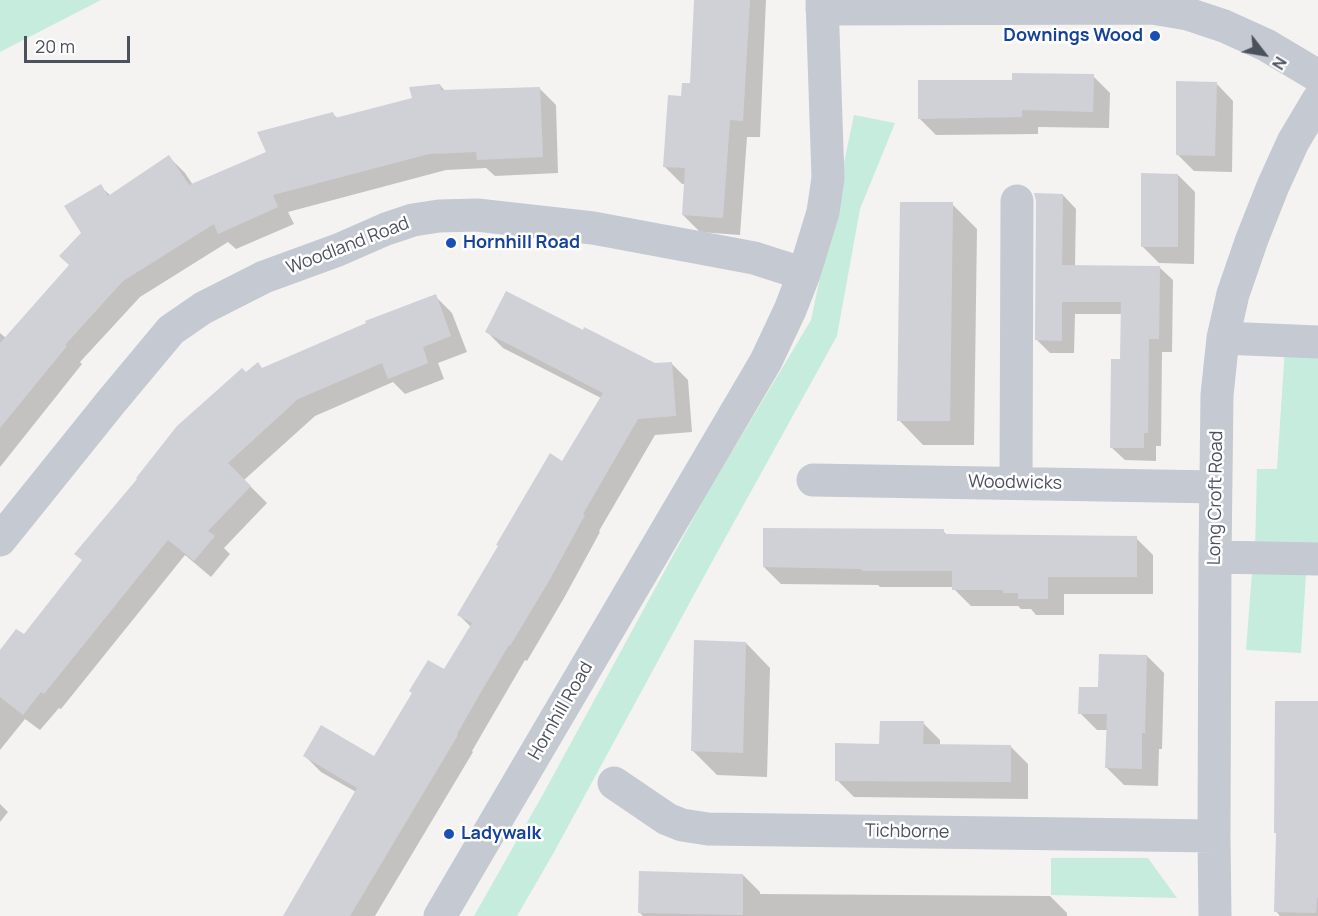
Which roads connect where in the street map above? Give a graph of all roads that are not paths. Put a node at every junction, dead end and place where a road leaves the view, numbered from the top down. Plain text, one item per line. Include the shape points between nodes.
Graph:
1 (822, 4) edge
2 (1043, 4) edge
3 (1318, 76) edge
4 (1318, 100) edge
5 (1306, 148) edge
6 (1017, 201) dead end
7 (804, 274) junction
8 (1223, 338) junction
9 (1318, 342) edge
10 (813, 480) dead end
11 (1016, 483) junction
12 (1216, 487) junction
13 (0, 540) edge
14 (1215, 556) junction
15 (1318, 558) edge
16 (614, 783) dead end
17 (1214, 836) junction
18 (440, 916) edge
19 (1215, 916) edge

1 - 2 street
1 - 7 street, Hornhill Road via 828,178 823,212
2 - 3 street via 1152,8 1188,14 1266,45
4 - 5 street, Long Croft Road
5 - 8 street, Long Croft Road via 1273,186 1233,294
6 - 11 street
7 - 13 street, Woodland Road via 754,258 593,228 477,215 413,220 264,277 203,308 171,330
7 - 18 street, Hornhill Road via 766,361
8 - 9 street
8 - 12 street, Long Croft Road via 1217,395
10 - 11 street, Woodwicks
11 - 12 street, Woodwicks
12 - 14 street, Long Croft Road
14 - 15 street
14 - 17 street, Long Croft Road
16 - 17 street, Tichborne via 667,819 708,829
17 - 19 street, Long Croft Road

